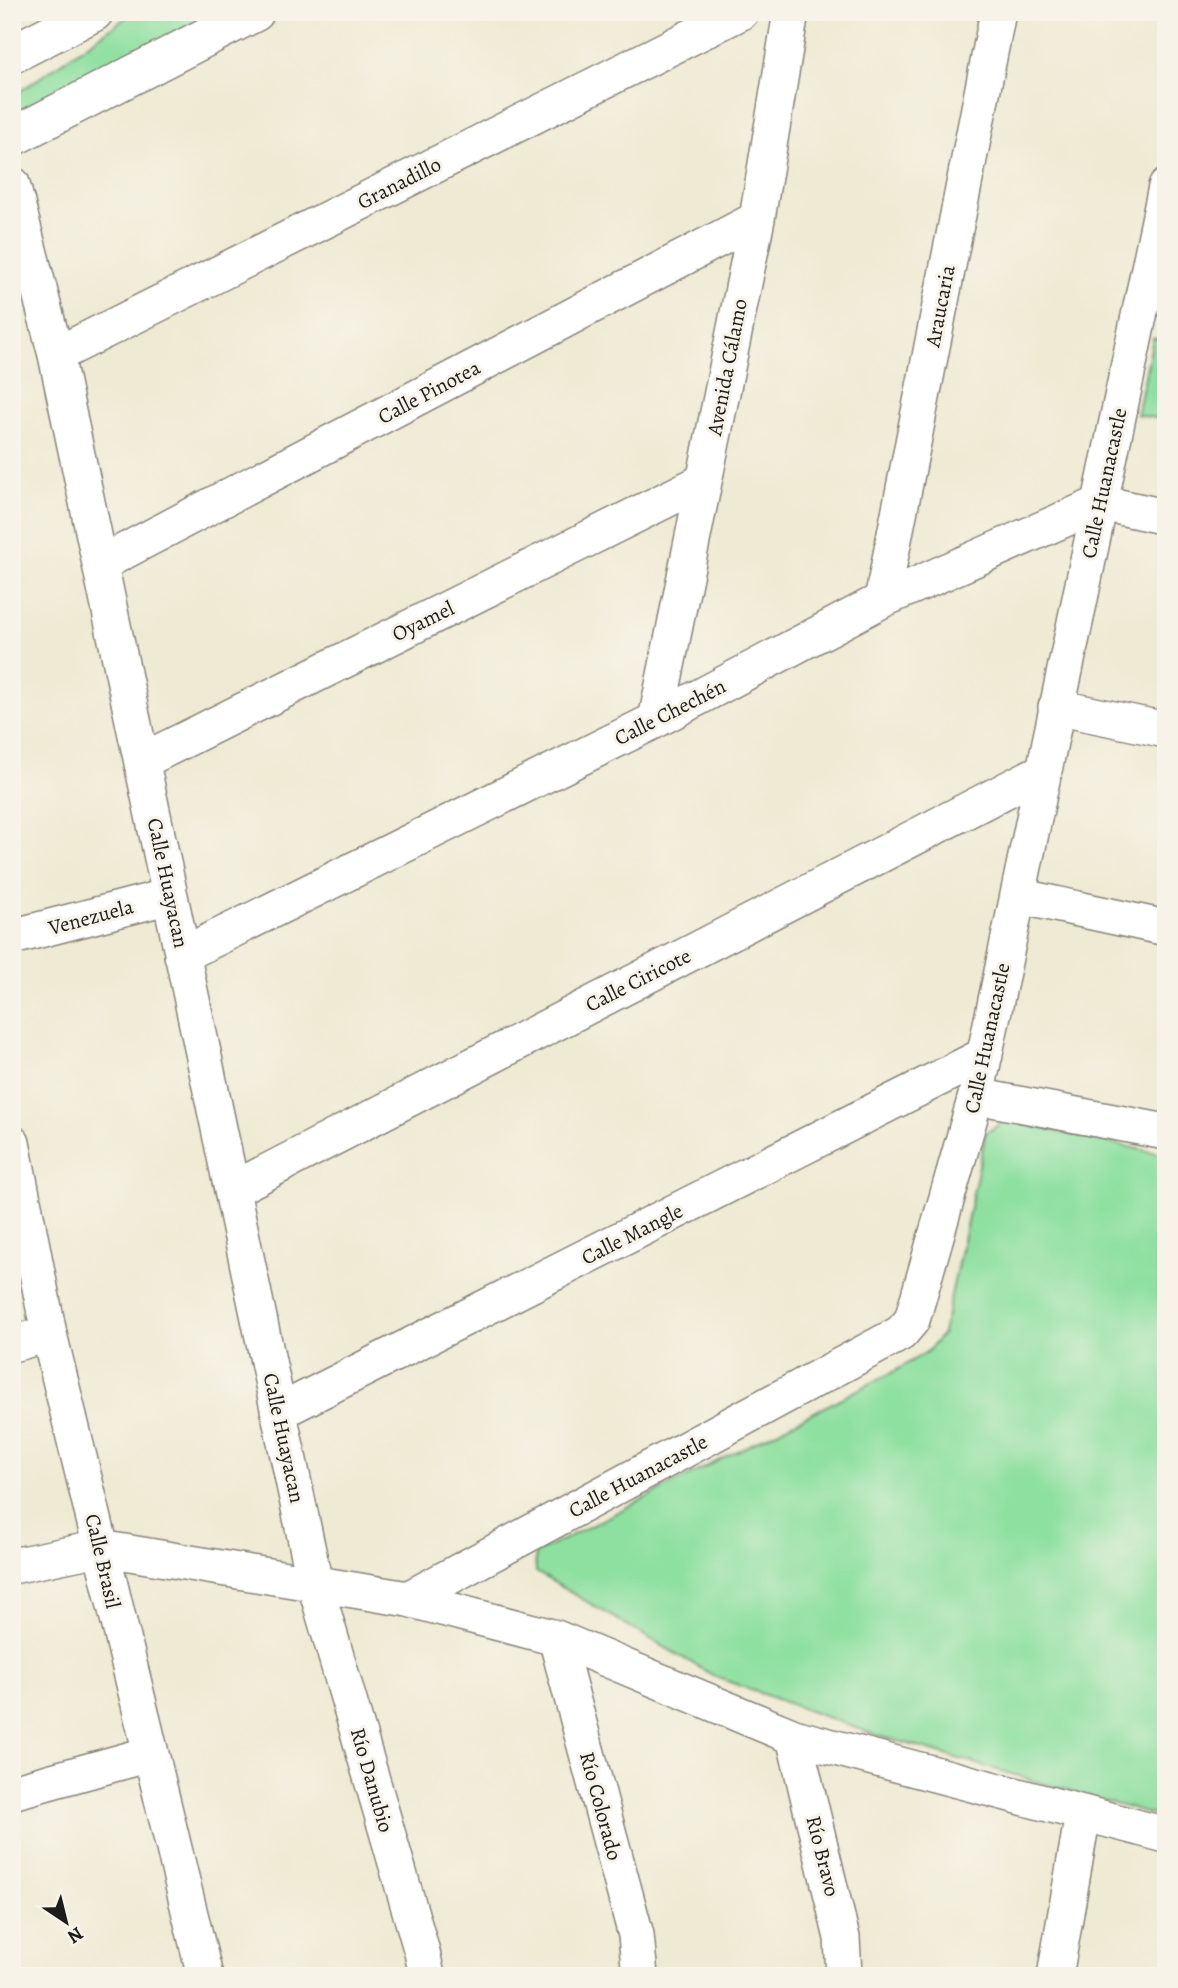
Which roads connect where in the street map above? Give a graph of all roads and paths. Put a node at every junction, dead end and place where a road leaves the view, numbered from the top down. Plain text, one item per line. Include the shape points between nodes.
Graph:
1 (94, 12) edge
2 (255, 12) edge
3 (741, 12) edge
4 (791, 12) edge
5 (998, 12) edge
6 (12, 54) edge
7 (12, 137) edge
8 (12, 184) edge
9 (1166, 187) edge
10 (757, 219) junction
11 (1153, 312) edge
12 (56, 355) junction
13 (704, 481) junction
14 (1101, 503) junction
15 (1166, 517) edge
16 (100, 564) junction
17 (882, 600) junction
18 (1056, 707) junction
19 (656, 720) junction
20 (1166, 730) edge
21 (142, 761) junction
22 (1044, 771) junction
23 (170, 896) junction
24 (1018, 896) junction
25 (1166, 928) edge
26 (12, 937) edge
27 (182, 954) junction
28 (985, 1055) junction
29 (976, 1097) junction
30 (1166, 1132) edge
31 (12, 1143) edge
32 (232, 1190) junction
33 (49, 1334) junction
34 (12, 1344) edge
35 (279, 1412) junction
36 (100, 1548) junction
37 (12, 1566) edge
38 (315, 1584) junction
39 (408, 1599) junction
40 (556, 1638) junction
41 (794, 1737) junction
42 (150, 1754) junction
43 (12, 1792) edge
44 (1083, 1814) junction
45 (1166, 1835) edge
46 (205, 1976) edge
47 (427, 1976) edge
48 (640, 1976) edge
49 (844, 1976) edge
50 (1055, 1976) edge

1 - 6 street
2 - 7 street
3 - 12 street, Granadillo
4 - 10 street, Avenida Cálamo
5 - 17 street, Araucaria
8 - 12 street, Calle Huayacan
9 - 11 street, Calle Huanacastle
10 - 13 street, Avenida Cálamo
10 - 16 street, Calle Pinotea
11 - 14 street, Calle Huanacastle
12 - 16 street, Calle Huayacan
13 - 19 street, Avenida Cálamo
13 - 21 street, Oyamel
14 - 15 street
14 - 17 street, Calle Chechén
14 - 18 street, Calle Huanacastle
16 - 21 street, Calle Huayacan
17 - 19 street, Calle Chechén
18 - 20 street
18 - 22 street, Calle Huanacastle
19 - 27 street, Calle Chechén
21 - 23 street, Calle Huayacan
22 - 24 street, Calle Huanacastle
22 - 32 street, Calle Ciricote
23 - 26 street, Venezuela
23 - 27 street, Calle Huayacan
24 - 25 street
24 - 28 street, Calle Huanacastle
27 - 32 street, Calle Huayacan
28 - 29 street, Calle Huanacastle
28 - 35 street, Calle Mangle
29 - 30 street
29 - 39 street, Calle Huanacastle via 915,1312 901,1333
31 - 33 street, Calle Brasil
32 - 35 street, Calle Huayacan
33 - 34 street
33 - 36 street, Calle Brasil
35 - 38 street, Calle Huayacan
36 - 37 street
36 - 38 street
36 - 42 street, Calle Brasil
38 - 39 street
38 - 47 street, Río Danubio
39 - 40 street
40 - 41 street
40 - 48 street, Río Colorado via 636,1935
41 - 44 street
41 - 49 street, Río Bravo via 842,1938
42 - 43 street
42 - 46 street, Calle Brasil
44 - 45 street
44 - 50 street

